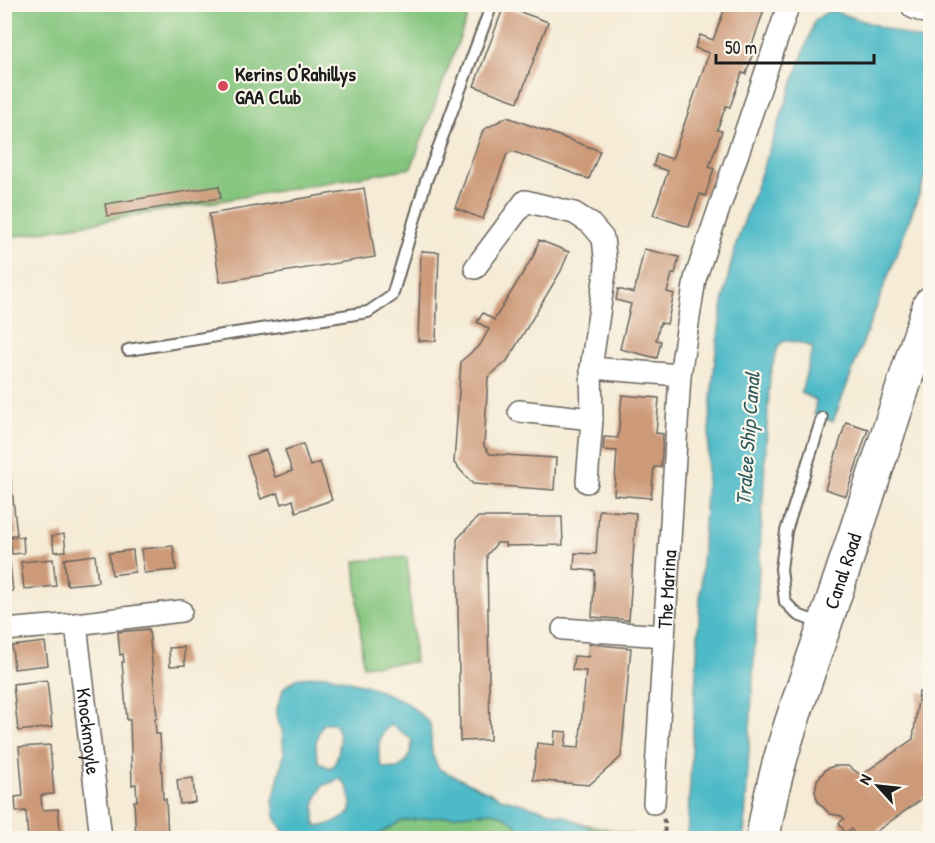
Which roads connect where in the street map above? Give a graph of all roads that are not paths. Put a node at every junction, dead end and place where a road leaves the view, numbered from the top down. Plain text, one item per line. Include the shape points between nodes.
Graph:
1 (492, 4) edge
2 (789, 4) edge
3 (916, 4) edge
4 (930, 9) edge
5 (475, 268) dead end
6 (930, 304) edge
7 (128, 350) dead end
8 (591, 368) junction
9 (680, 375) junction
10 (519, 411) dead end
11 (822, 418) dead end
12 (592, 419) junction
13 (587, 482) dead end
14 (181, 611) dead end
15 (76, 624) junction
16 (825, 626) junction
17 (4, 630) edge
18 (563, 630) dead end
19 (664, 636) junction
20 (654, 803) dead end
21 (101, 838) edge
22 (763, 838) edge

1 - 7 lane via 426,181 392,296 368,312
2 - 9 street, The Marina via 694,279
3 - 4 main road
5 - 8 street via 525,201 574,213 590,223 603,238 606,266
6 - 16 main road, Canal Road
8 - 9 street
8 - 12 street
9 - 19 street, The Marina
10 - 12 street
11 - 16 lane via 786,531 781,569 785,602 798,615
12 - 13 street
14 - 15 street
15 - 17 street
15 - 21 street, Knockmoyle
16 - 22 main road, Canal Road via 781,753
18 - 19 street
19 - 20 street, The Marina

